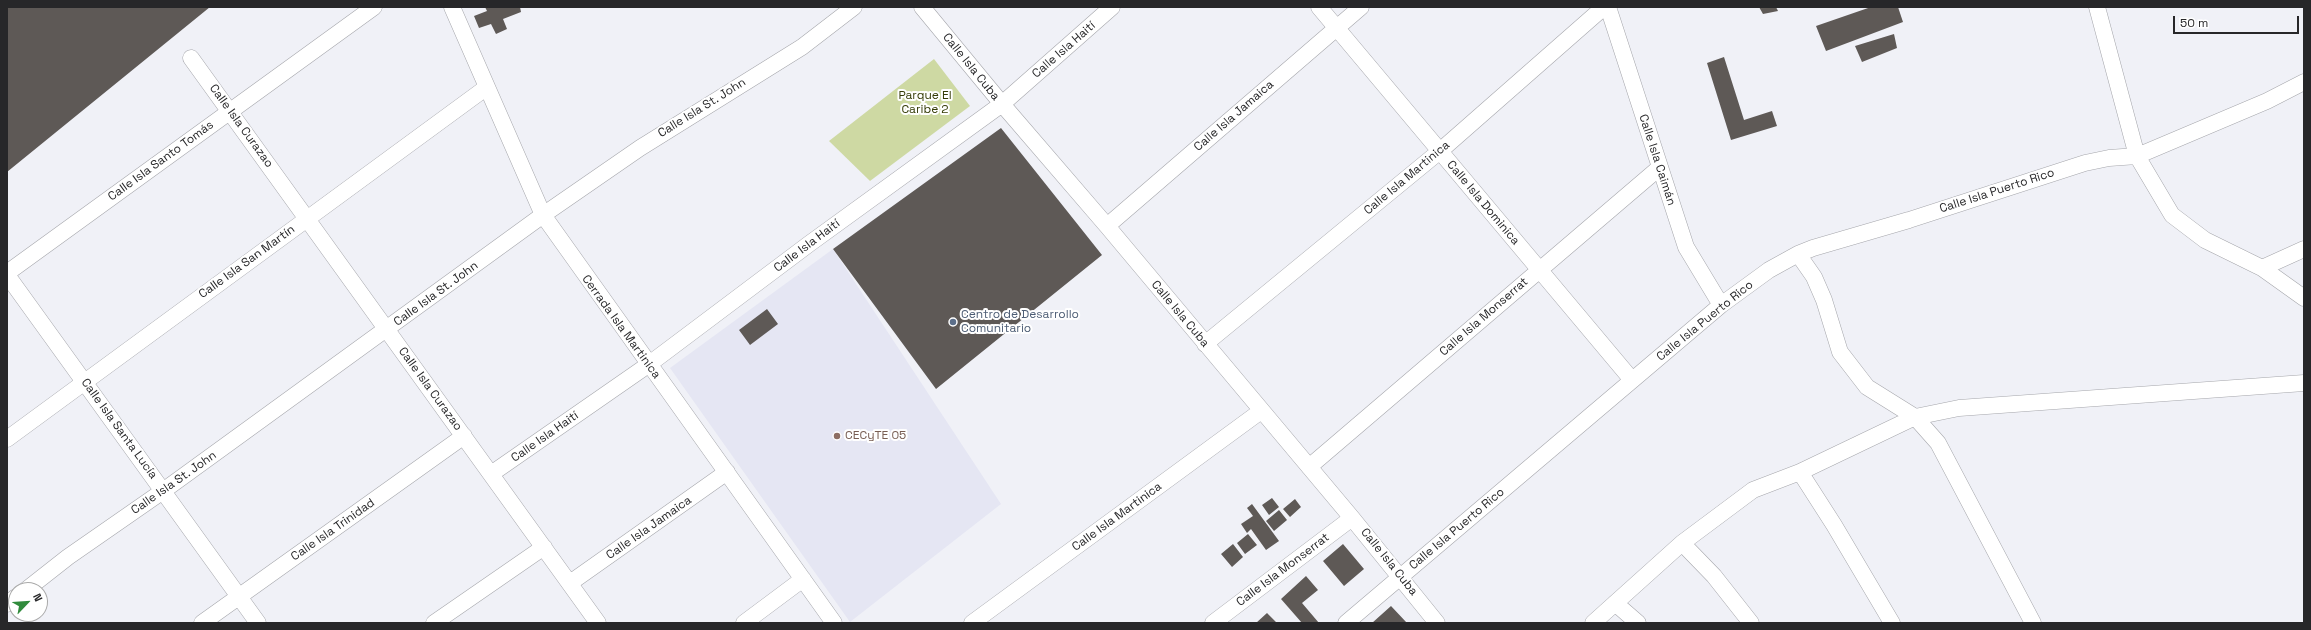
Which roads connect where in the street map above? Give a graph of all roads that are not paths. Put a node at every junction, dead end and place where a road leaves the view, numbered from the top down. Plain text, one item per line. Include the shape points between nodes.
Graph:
1 (374, 7) edge
2 (452, 7) edge
3 (854, 7) edge
4 (922, 7) edge
5 (1112, 7) edge
6 (1319, 7) edge
7 (1361, 7) edge
8 (1604, 7) edge
9 (1608, 7) edge
10 (2096, 7) edge
11 (1336, 28) junction
12 (191, 58) dead end
13 (2304, 82) edge
14 (487, 87) junction
15 (1002, 104) junction
16 (230, 111) junction
17 (1440, 151) junction
18 (2137, 156) junction
19 (1659, 168) junction
20 (543, 215) junction
21 (307, 218) junction
22 (1107, 226) junction
23 (2304, 249) edge
24 (1798, 254) junction
25 (2262, 268) junction
26 (1539, 270) junction
27 (7, 274) edge
28 (2304, 298) edge
29 (1721, 306) junction
30 (387, 330) junction
31 (1205, 344) junction
32 (648, 365) junction
33 (1632, 380) junction
34 (84, 381) junction
35 (2304, 383) edge
36 (1261, 411) junction
37 (1914, 417) junction
38 (464, 436) junction
39 (7, 439) edge
40 (1309, 467) junction
41 (727, 472) junction
42 (1800, 472) junction
43 (491, 474) junction
44 (163, 491) junction
45 (1352, 518) junction
46 (1682, 543) junction
47 (544, 547) junction
48 (1401, 576) junction
49 (804, 579) junction
50 (36, 582) edge
51 (570, 583) junction
52 (239, 596) junction
53 (1615, 603) junction
54 (202, 623) edge
55 (258, 623) edge
56 (434, 623) edge
57 (598, 623) edge
58 (744, 623) edge
59 (834, 623) edge
60 (972, 623) edge
61 (1213, 623) edge
62 (1346, 623) edge
63 (1437, 623) edge
64 (1593, 623) edge
65 (1638, 623) edge
66 (1751, 623) edge
67 (1892, 623) edge
68 (2033, 623) edge

1 - 16 street, Calle Isla Santo Tomás
2 - 14 street, Cerrada Isla Martinica
3 - 20 street, Calle Isla St. John via 802,47 640,148
4 - 15 street, Calle Isla Cuba
5 - 15 street, Calle Isla Haití
6 - 11 street, Calle Isla Dominica
7 - 11 street, Calle Isla Jamaica
8 - 17 street, Calle Isla Martinica
9 - 19 street, Calle Isla Caimán
10 - 18 street
11 - 17 street, Calle Isla Dominica
11 - 22 street, Calle Isla Jamaica
12 - 16 street, Calle Isla Curazao
13 - 18 street, Calle Isla Puerto Rico via 2267,101
14 - 20 street, Cerrada Isla Martinica
14 - 21 street, Calle Isla San Martín
15 - 22 street, Calle Isla Cuba
15 - 32 street, Calle Isla Haití
16 - 21 street, Calle Isla Curazao
16 - 27 street, Calle Isla Santo Tomás
17 - 26 street, Calle Isla Dominica
17 - 31 street, Calle Isla Martinica
18 - 24 street, Calle Isla Puerto Rico via 2084,163
18 - 25 street via 2172,215 2205,240
19 - 26 street, Calle Isla Monserrat
19 - 29 street, Calle Isla Caimán via 1686,247
20 - 30 street, Calle Isla St. John
20 - 32 street, Cerrada Isla Martinica
21 - 30 street, Calle Isla Curazao
21 - 34 street, Calle Isla San Martín
22 - 31 street, Calle Isla Cuba
23 - 25 street
24 - 29 street, Calle Isla Puerto Rico via 1769,270
24 - 37 street via 1814,277 1840,352 1852,370 1867,386
25 - 28 street
26 - 33 street, Calle Isla Dominica
26 - 40 street, Calle Isla Monserrat
27 - 34 street, Calle Isla Santa Lucía
29 - 33 street, Calle Isla Puerto Rico
30 - 38 street, Calle Isla Curazao
30 - 44 street, Calle Isla St. John
31 - 36 street, Calle Isla Cuba
32 - 41 street, Cerrada Isla Martinica
32 - 43 street, Calle Isla Haití
33 - 48 street, Calle Isla Puerto Rico
34 - 39 street, Calle Isla San Martín
34 - 44 street, Calle Isla Santa Lucía
35 - 37 street via 1959,408
36 - 40 street, Calle Isla Cuba
36 - 60 street, Calle Isla Martinica
37 - 42 street
37 - 68 street via 1938,443
38 - 43 street, Calle Isla Curazao
38 - 52 street, Calle Isla Trinidad
40 - 45 street, Calle Isla Cuba
41 - 49 street, Cerrada Isla Martinica
41 - 51 street, Calle Isla Jamaica
42 - 46 street via 1753,490
42 - 67 street
43 - 47 street, Calle Isla Curazao
44 - 50 street, Calle Isla St. John
44 - 52 street, Calle Isla Santa Lucía
45 - 48 street, Calle Isla Cuba
45 - 61 street, Calle Isla Monserrat
46 - 53 street
46 - 66 street via 1714,576
47 - 51 street, Calle Isla Curazao
47 - 56 street
48 - 62 street, Calle Isla Puerto Rico
48 - 63 street, Calle Isla Cuba
49 - 58 street
49 - 59 street, Cerrada Isla Martinica
51 - 57 street, Calle Isla Curazao
52 - 54 street, Calle Isla Trinidad
52 - 55 street, Calle Isla Santa Lucía
53 - 64 street
53 - 65 street

